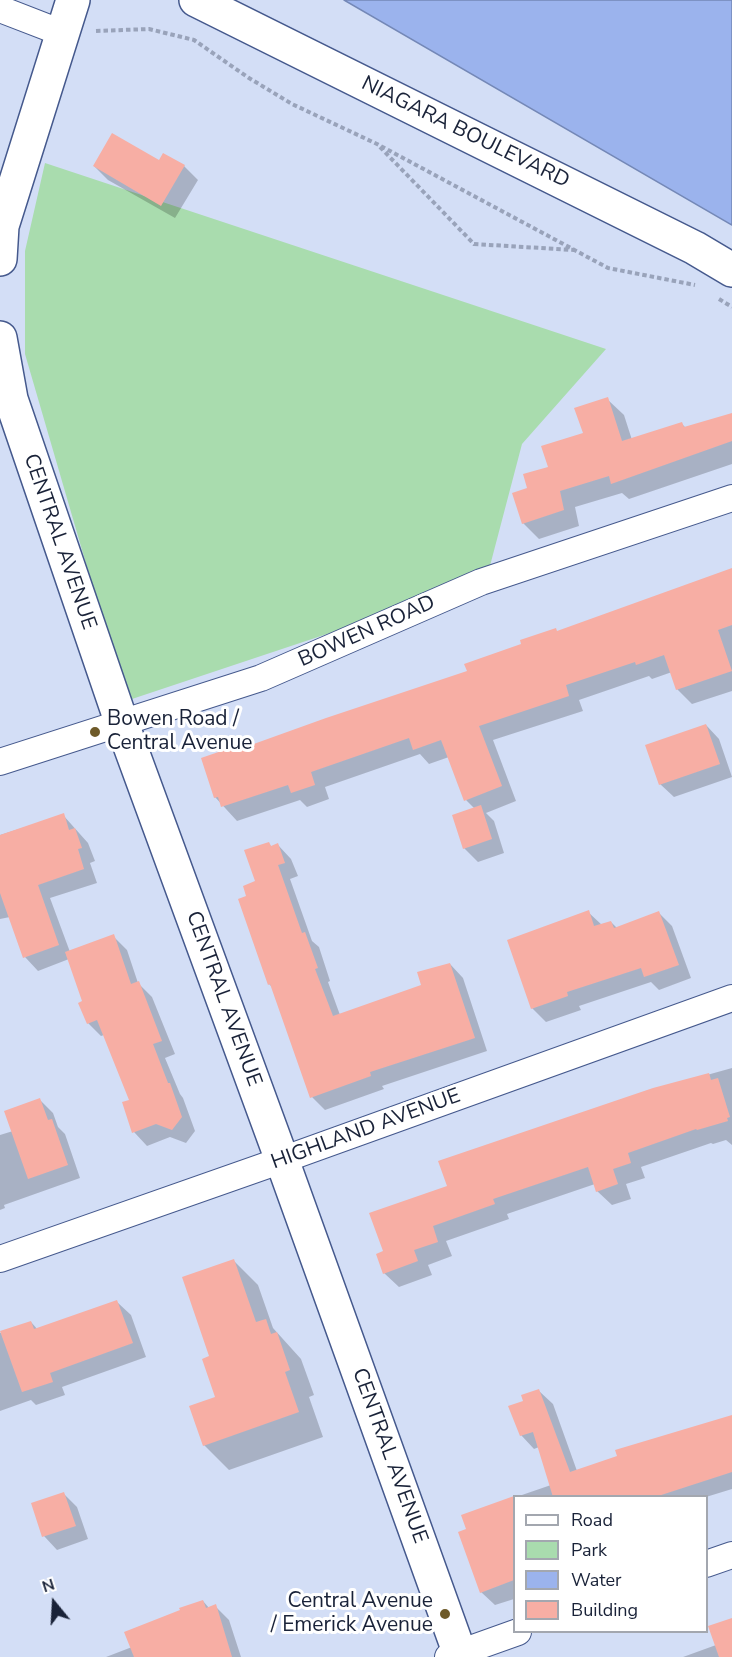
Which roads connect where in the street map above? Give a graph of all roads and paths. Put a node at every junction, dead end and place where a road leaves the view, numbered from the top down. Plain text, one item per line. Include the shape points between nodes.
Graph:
1 (73, 0) edge
2 (196, 0) edge
3 (0, 9) edge
4 (62, 33) junction
5 (377, 144) junction
6 (578, 250) junction
7 (0, 259) edge
8 (723, 283) edge
9 (697, 285) dead end
10 (732, 307) edge
11 (0, 338) edge
12 (732, 498) edge
13 (122, 724) junction
14 (0, 762) edge
15 (732, 999) edge
16 (282, 1160) junction
17 (0, 1259) edge
18 (732, 1555) edge
19 (708, 1563) edge
20 (515, 1633) edge
21 (456, 1656) edge

1 - 4 main road
2 - 8 main road, NIAGARA BOULEVARD via 695,248
3 - 4 street
4 - 5 path via 149,29 194,40 292,104
4 - 7 main road via 2,226
5 - 6 path
5 - 6 path via 474,244
6 - 9 path via 608,268
8 - 10 path
11 - 13 main road, CENTRAL AVENUE via 11,399
12 - 13 street, BOWEN ROAD via 481,582 261,678
13 - 14 street, BOWEN ROAD
13 - 16 main road, CENTRAL AVENUE
15 - 16 street, HIGHLAND AVENUE
16 - 17 street, HIGHLAND AVENUE
16 - 21 main road, CENTRAL AVENUE
18 - 19 street
20 - 21 street

